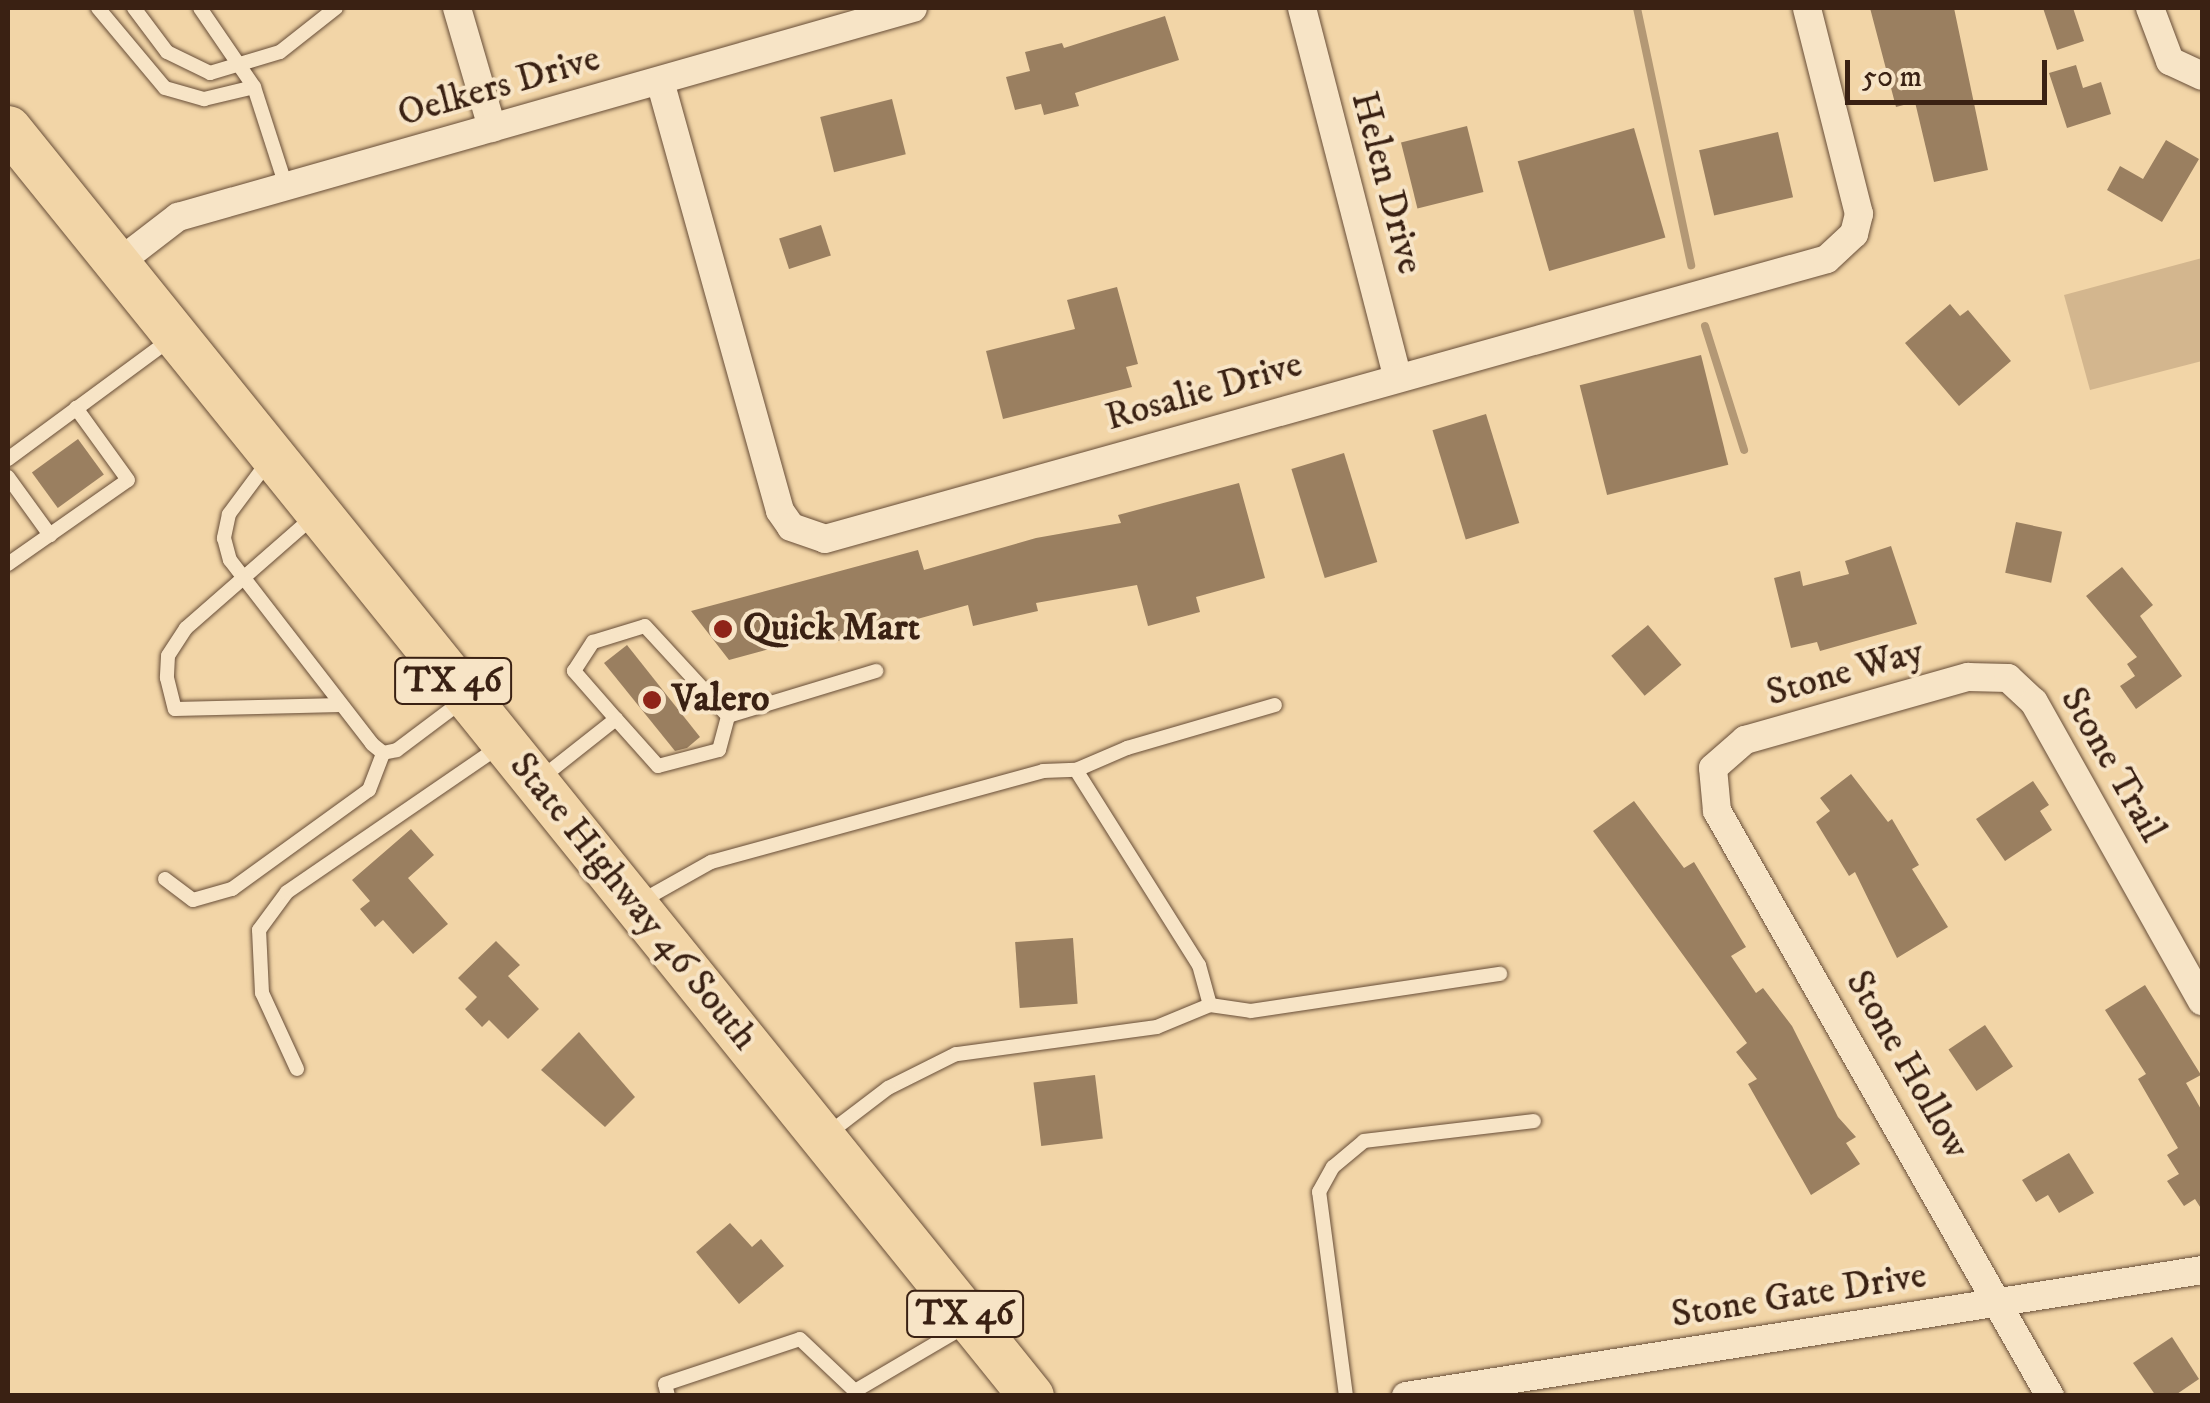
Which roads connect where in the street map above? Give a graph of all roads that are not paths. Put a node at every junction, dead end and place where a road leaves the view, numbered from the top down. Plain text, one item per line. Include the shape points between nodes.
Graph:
1 (98, 8) edge
2 (134, 8) edge
3 (200, 8) edge
4 (336, 8) edge
5 (458, 8) edge
6 (912, 8) edge
7 (1302, 8) edge
8 (1807, 8) edge
9 (2150, 8) edge
10 (242, 68) junction
11 (2193, 73) edge
12 (660, 80) junction
13 (254, 87) junction
14 (8, 128) edge
15 (492, 128) junction
16 (286, 186) junction
17 (118, 263) junction
18 (176, 336) junction
19 (1397, 376) junction
20 (76, 408) junction
21 (271, 458) junction
22 (8, 459) edge
23 (8, 478) edge
24 (317, 513) junction
25 (50, 535) junction
26 (8, 564) edge
27 (245, 580) junction
28 (876, 672) dead end
29 (2008, 678) joint
30 (466, 698) junction
31 (341, 705) junction
32 (1275, 705) dead end
33 (728, 716) junction
34 (616, 719) junction
35 (504, 744) junction
36 (383, 753) junction
37 (1713, 768) joint
38 (1076, 770) junction
39 (536, 783) junction
40 (165, 878) dead end
41 (637, 903) junction
42 (1500, 974) dead end
43 (2202, 1000) edge
44 (1210, 1005) junction
45 (297, 1070) dead end
46 (1534, 1121) dead end
47 (823, 1138) junction
48 (2202, 1270) edge
49 (1998, 1303) junction
50 (972, 1322) junction
51 (855, 1393) edge
52 (668, 1396) edge
53 (1031, 1396) edge
54 (1346, 1396) edge
55 (1406, 1396) edge
56 (2050, 1396) edge

1 - 13 lane via 165,88 204,98
2 - 10 lane via 184,64 210,73
3 - 10 lane
4 - 10 lane via 280,52
5 - 15 street
6 - 12 street, Oelkers Drive
7 - 19 street, Helen Drive
8 - 19 street, Rosalie Drive via 1857,196 1854,234 1842,250
9 - 11 street via 2161,46
10 - 13 lane
12 - 15 street, Oelkers Drive
12 - 19 street, Rosalie Drive via 780,511 808,537 826,538
13 - 16 lane
14 - 17 main road, State Highway 46 South / TX 46
15 - 16 street, Oelkers Drive
16 - 17 street, Oelkers Drive via 178,217
17 - 18 main road, State Highway 46 South / TX 46
18 - 20 lane
18 - 21 main road, State Highway 46 South / TX 46
20 - 22 lane
20 - 25 lane via 128,480
21 - 24 main road, State Highway 46 South / TX 46
21 - 27 lane via 230,514 224,538
23 - 25 lane
24 - 27 lane
24 - 30 main road, State Highway 46 South / TX 46
25 - 26 lane
27 - 31 lane
27 - 31 lane via 186,628 168,656 175,709
28 - 33 lane
29 - 37 street, Stone Way via 1968,677 1744,740
29 - 43 street, Stone Trail via 2034,702
30 - 35 main road, State Highway 46 South / TX 46
30 - 36 lane via 397,750
31 - 36 lane
32 - 38 lane via 1127,748
33 - 34 lane via 718,750 658,766
33 - 34 lane via 645,626 593,642 574,671
34 - 39 lane
35 - 39 main road, State Highway 46 South / TX 46
35 - 45 lane via 286,892 259,930 262,993
36 - 40 lane via 369,790 232,889 193,900
37 - 49 street, Stone Hollow via 1717,811
38 - 41 lane via 1043,771 711,862
38 - 44 lane via 1199,965
39 - 41 main road, State Highway 46 South / TX 46
41 - 47 main road, State Highway 46 South / TX 46
42 - 44 lane via 1252,1012
44 - 47 lane via 1156,1027 956,1054 888,1088
46 - 54 lane via 1364,1141 1332,1167 1320,1192
47 - 50 main road, State Highway 46 South / TX 46
48 - 49 street, Stone Gate Drive
49 - 55 street, Stone Gate Drive
49 - 56 street, Stone Hollow
50 - 51 lane
50 - 53 main road, State Highway 46 South / TX 46
51 - 52 lane via 800,1339 664,1384

